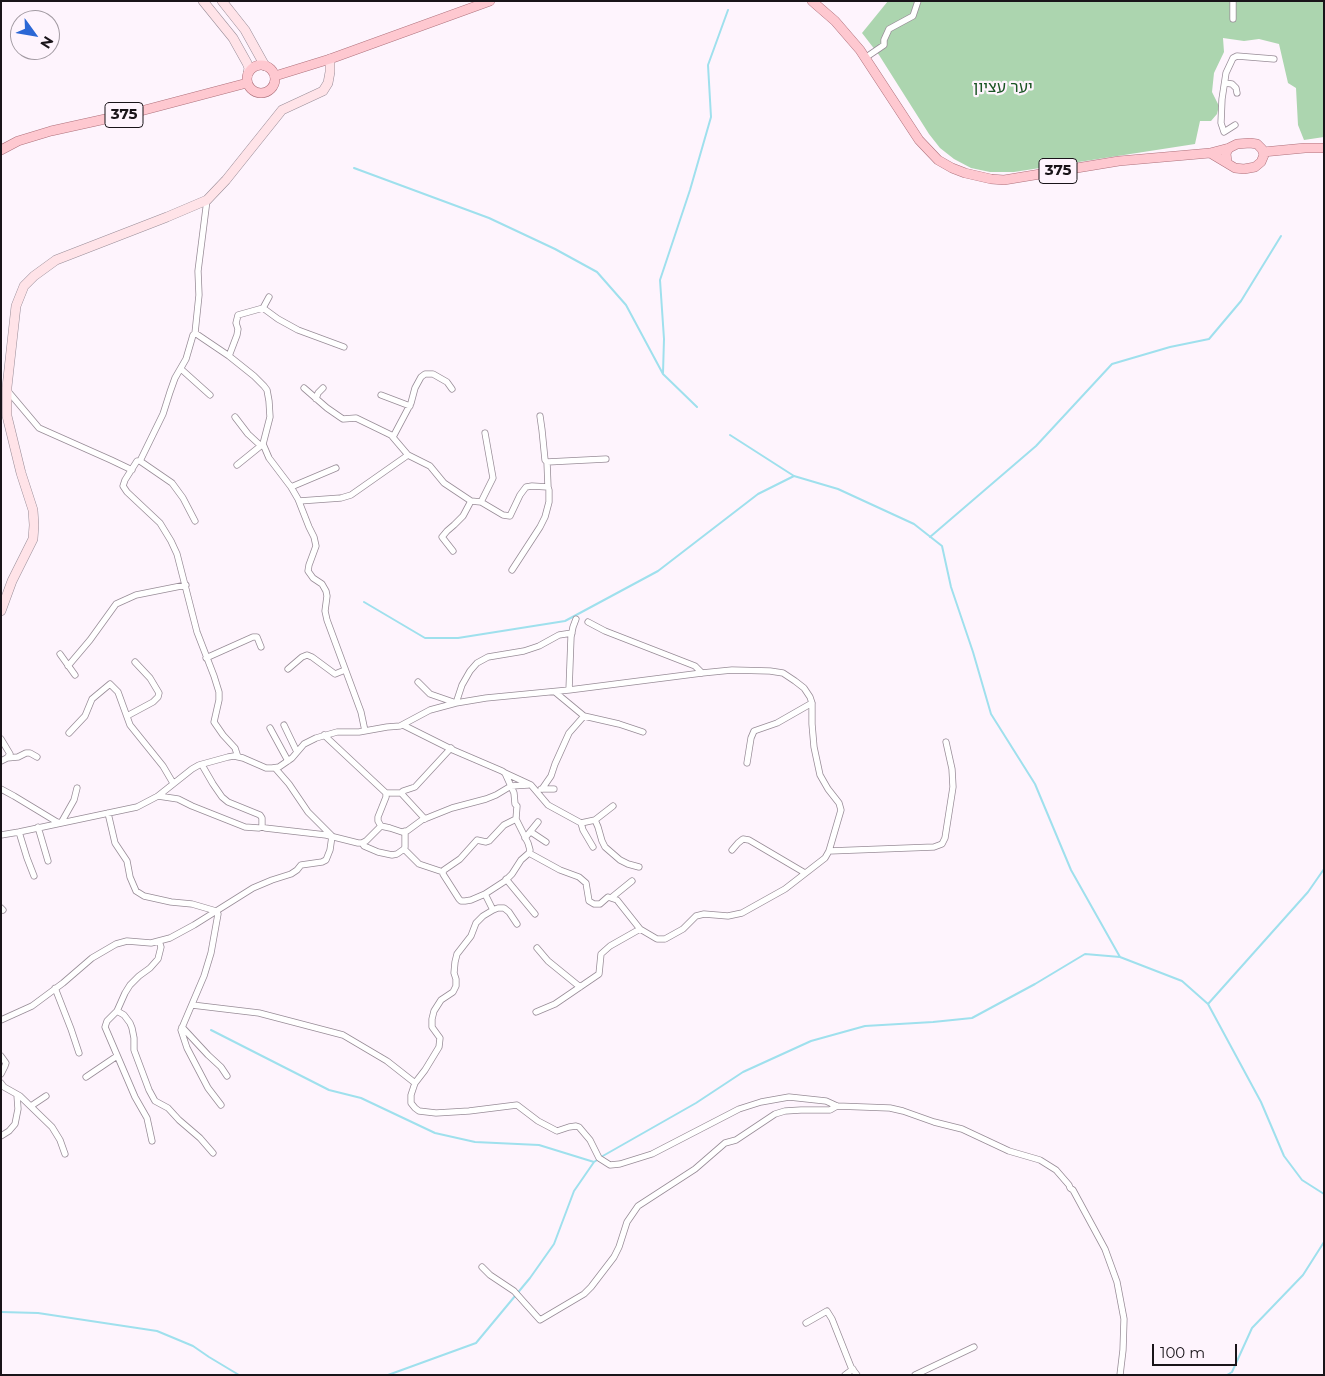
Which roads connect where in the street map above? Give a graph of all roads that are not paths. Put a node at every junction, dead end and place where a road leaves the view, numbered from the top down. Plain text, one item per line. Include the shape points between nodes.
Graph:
1 (222, 1) edge
2 (490, 1) edge
3 (812, 1) edge
4 (918, 1) edge
5 (1233, 1) edge
6 (208, 3) edge
7 (1233, 19) dead end
8 (865, 58) junction
9 (330, 59) junction
10 (1274, 59) dead end
11 (265, 66) junction
12 (275, 76) junction
13 (248, 78) junction
14 (1225, 83) junction
15 (1238, 93) dead end
16 (1235, 125) dead end
17 (1229, 148) junction
18 (1324, 148) edge
19 (1, 150) edge
20 (1263, 152) junction
21 (1210, 153) junction
22 (1227, 162) junction
23 (207, 200) junction
24 (269, 297) dead end
25 (263, 308) junction
26 (195, 333) junction
27 (344, 347) dead end
28 (229, 356) junction
29 (181, 369) junction
30 (304, 388) dead end
31 (323, 388) dead end
32 (452, 389) dead end
33 (7, 390) junction
34 (210, 395) dead end
35 (381, 395) dead end
36 (316, 399) junction
37 (410, 406) junction
38 (540, 416) dead end
39 (235, 417) dead end
40 (485, 433) dead end
41 (393, 437) junction
42 (262, 445) junction
43 (408, 455) junction
44 (606, 459) dead end
45 (140, 461) junction
46 (547, 462) junction
47 (237, 464) dead end
48 (336, 468) dead end
49 (132, 470) junction
50 (291, 487) junction
51 (548, 487) junction
52 (299, 501) junction
53 (471, 501) junction
54 (480, 502) junction
55 (195, 521) dead end
56 (453, 551) dead end
57 (512, 570) dead end
58 (186, 585) junction
59 (1, 611) edge
60 (576, 619) dead end
61 (588, 622) dead end
62 (572, 633) junction
63 (261, 647) dead end
64 (60, 654) dead end
65 (206, 658) junction
66 (135, 662) dead end
67 (68, 666) junction
68 (288, 668) dead end
69 (345, 670) junction
70 (702, 673) junction
71 (75, 675) dead end
72 (418, 682) dead end
73 (569, 690) junction
74 (554, 692) junction
75 (456, 702) junction
76 (812, 703) junction
77 (127, 716) junction
78 (584, 716) junction
79 (284, 725) dead end
80 (403, 725) junction
81 (270, 728) dead end
82 (366, 731) junction
83 (643, 732) dead end
84 (69, 734) dead end
85 (324, 735) junction
86 (1, 739) edge
87 (946, 742) dead end
88 (451, 748) junction
89 (297, 752) junction
90 (37, 757) dead end
91 (238, 757) junction
92 (4, 760) edge
93 (288, 761) junction
94 (747, 763) dead end
95 (202, 765) junction
96 (275, 768) junction
97 (505, 773) junction
98 (173, 783) junction
99 (528, 785) junction
100 (511, 786) junction
101 (77, 788) dead end
102 (1, 789) edge
103 (534, 789) junction
104 (542, 789) junction
105 (554, 789) dead end
106 (386, 793) junction
107 (401, 793) junction
108 (158, 796) junction
109 (614, 806) dead end
110 (108, 813) junction
111 (425, 819) junction
112 (516, 819) junction
113 (595, 820) junction
114 (538, 822) dead end
115 (60, 823) junction
116 (581, 823) junction
117 (381, 826) junction
118 (38, 827) junction
119 (262, 827) junction
120 (405, 831) junction
121 (19, 832) junction
122 (531, 832) junction
123 (1, 835) edge
124 (332, 836) junction
125 (525, 838) junction
126 (546, 842) dead end
127 (362, 843) junction
128 (593, 847) dead end
129 (404, 849) junction
130 (732, 850) dead end
131 (829, 851) junction
132 (529, 853) junction
133 (48, 861) dead end
134 (639, 866) dead end
135 (443, 872) junction
136 (805, 873) junction
137 (34, 876) dead end
138 (506, 879) junction
139 (632, 880) dead end
140 (485, 894) junction
141 (611, 898) junction
142 (493, 910) junction
143 (216, 911) junction
144 (535, 914) dead end
145 (518, 924) dead end
146 (640, 929) junction
147 (159, 941) junction
148 (537, 948) dead end
149 (580, 987) junction
150 (55, 988) junction
151 (192, 1005) junction
152 (117, 1011) junction
153 (536, 1012) dead end
154 (1, 1020) edge
155 (182, 1027) junction
156 (79, 1053) dead end
157 (1, 1056) edge
158 (117, 1056) junction
159 (1, 1074) edge
160 (227, 1076) dead end
161 (86, 1077) dead end
162 (1, 1083) edge
163 (414, 1083) junction
164 (18, 1095) junction
165 (46, 1096) dead end
166 (222, 1105) dead end
167 (31, 1106) junction
168 (837, 1106) junction
169 (1, 1136) edge
170 (152, 1141) dead end
171 (213, 1153) dead end
172 (65, 1154) dead end
173 (482, 1267) dead end
174 (806, 1323) dead end
175 (974, 1347) dead end
176 (855, 1372) edge
177 (845, 1375) edge
178 (915, 1375) edge
179 (1120, 1375) edge

1 - 11 main road via 245,30
2 - 9 main road
3 - 8 main road, 375 via 835,21
4 - 8 street via 912,16 889,29 884,45
5 - 7 street
6 - 13 main road via 247,63
8 - 21 main road, 375 via 919,140 938,160 965,173 1004,180 1119,161
9 - 12 main road
9 - 23 main road via 328,83 323,91 282,110
10 - 14 street via 1237,56 1233,58
11 - 12 main road
11 - 13 main road via 252,68
12 - 13 main road via 271,89 262,93 252,90
13 - 19 main road, 375 via 137,112 51,131
14 - 15 street via 1232,84
14 - 16 street via 1221,123 1224,132
17 - 20 main road, 375 via 1250,142 1257,144
17 - 21 main road, 375
17 - 22 main road
18 - 20 main road, 375
20 - 22 main road via 1261,162 1254,167 1235,168
21 - 22 main road
23 - 26 street via 198,271
23 - 33 main road via 56,260 34,276 24,286 16,306
24 - 25 street
25 - 27 street via 298,330
25 - 28 street via 238,315 237,335
26 - 28 street
26 - 29 street
28 - 42 street via 267,390 270,417
29 - 34 street
29 - 45 street
30 - 36 street
31 - 36 street
32 - 37 street via 433,374 425,374 419,379
33 - 49 street via 39,428
33 - 59 main road via 7,416 34,524 33,539
35 - 37 street
36 - 41 street via 343,419 353,415
37 - 41 street
38 - 46 street
39 - 42 street
40 - 54 street via 493,478
41 - 43 street
42 - 47 street
42 - 50 street
43 - 52 street via 351,496
43 - 53 street via 430,466 441,481
44 - 46 street
45 - 49 street
45 - 55 street via 172,483
46 - 51 street
48 - 50 street
49 - 58 street via 123,483 124,489 166,532 177,554
50 - 52 street
51 - 54 street via 526,487 510,516
51 - 57 street via 545,517
52 - 69 street via 316,542 308,571 326,591 325,614
53 - 54 street
53 - 56 street via 463,516 442,537
58 - 65 street
58 - 67 street via 136,595 116,604
60 - 62 street
61 - 70 street via 695,666
62 - 73 street
62 - 75 street via 559,635 524,651 488,657 470,671
63 - 65 street via 257,637 253,637
64 - 67 street
65 - 91 street via 219,692 214,722 235,748
66 - 77 street via 159,694 153,702
67 - 71 street
68 - 69 street via 307,655 335,674
69 - 82 street
70 - 73 street
70 - 76 street via 732,670 783,673 804,688
72 - 75 street via 430,694
73 - 74 street
74 - 75 street
74 - 78 street
75 - 80 street via 430,710
76 - 94 street via 777,723 754,731
76 - 131 street via 820,775 841,810
77 - 84 street via 118,692 110,684 92,699 85,716
77 - 98 street via 130,726 164,766
78 - 83 street
78 - 104 street via 569,733
79 - 89 street
80 - 82 street
80 - 88 street
81 - 93 street
82 - 85 street
85 - 89 street via 309,741
85 - 106 street
86 - 92 street via 10,754
87 - 131 street via 953,787 942,844
88 - 97 street
88 - 107 street via 415,787
89 - 93 street
90 - 92 street via 26,753
91 - 95 street
91 - 96 street
93 - 96 street
95 - 98 street
95 - 119 street via 222,798 260,815
96 - 124 street via 308,812
97 - 99 street
97 - 100 street
98 - 108 street
99 - 100 street
99 - 103 street
100 - 111 street via 486,799
100 - 112 street via 517,806
101 - 115 street via 74,800
102 - 115 street
103 - 104 street
103 - 116 street via 551,807
104 - 105 street
106 - 107 street
106 - 117 street via 378,817
107 - 111 street
108 - 110 street via 137,807
108 - 119 street via 178,799 242,826
109 - 113 street
110 - 115 street
110 - 143 street via 115,843 127,861 136,892
111 - 120 street
112 - 125 street
112 - 135 street via 504,825 489,841 477,840
113 - 116 street
113 - 134 street via 605,847 620,860
114 - 122 street
115 - 118 street
116 - 128 street
117 - 120 street
117 - 127 street
118 - 121 street
118 - 133 street
119 - 124 street
120 - 129 street
121 - 123 street
121 - 137 street
122 - 125 street
122 - 126 street
124 - 127 street
124 - 143 street via 326,860 301,865 291,874 253,888
125 - 132 street
127 - 129 street via 392,855
129 - 135 street via 420,864
130 - 136 street via 743,839 749,840
131 - 136 street
132 - 138 street
132 - 141 street via 579,877 586,883 589,901 594,904
135 - 140 street via 461,901
136 - 146 street via 785,889 742,913 696,916 683,929 665,939 657,939
138 - 140 street
138 - 144 street
139 - 141 street
140 - 142 street
141 - 146 street via 617,900
142 - 145 street via 507,910
142 - 163 street via 479,920 457,954 456,986 437,1004 432,1019 432,1027 440,1038 438,1047
143 - 147 street via 176,935
143 - 151 street via 211,953
146 - 149 street via 601,954 599,974
147 - 150 street via 116,944 92,958
147 - 152 street via 158,959 130,985
148 - 149 street
149 - 153 street
150 - 154 street via 32,1006
150 - 156 street
151 - 155 street
151 - 163 street via 259,1013 343,1035 387,1061
152 - 158 street via 105,1027
152 - 171 street via 124,1014 130,1023 134,1050 154,1100 168,1108
155 - 160 street
155 - 166 street via 187,1048 208,1088
157 - 159 street via 6,1062
158 - 161 street
158 - 170 street via 147,1118
162 - 164 street
163 - 168 street via 411,1103 419,1111 469,1111 516,1105 556,1131 576,1126 590,1140 599,1158 610,1165 652,1154 739,1109 761,1102 789,1097 826,1101
164 - 167 street
164 - 169 street via 15,1124
165 - 167 street
167 - 172 street via 56,1132
168 - 173 street via 830,1110 775,1114 736,1140 725,1143 695,1169 638,1206 626,1222 614,1257 591,1287 540,1320 514,1291
168 - 179 street via 903,1110 962,1129 1009,1151 1040,1160 1056,1170 1073,1190 1115,1274 1124,1319
174 - 176 street via 827,1311
175 - 178 street
176 - 177 street

